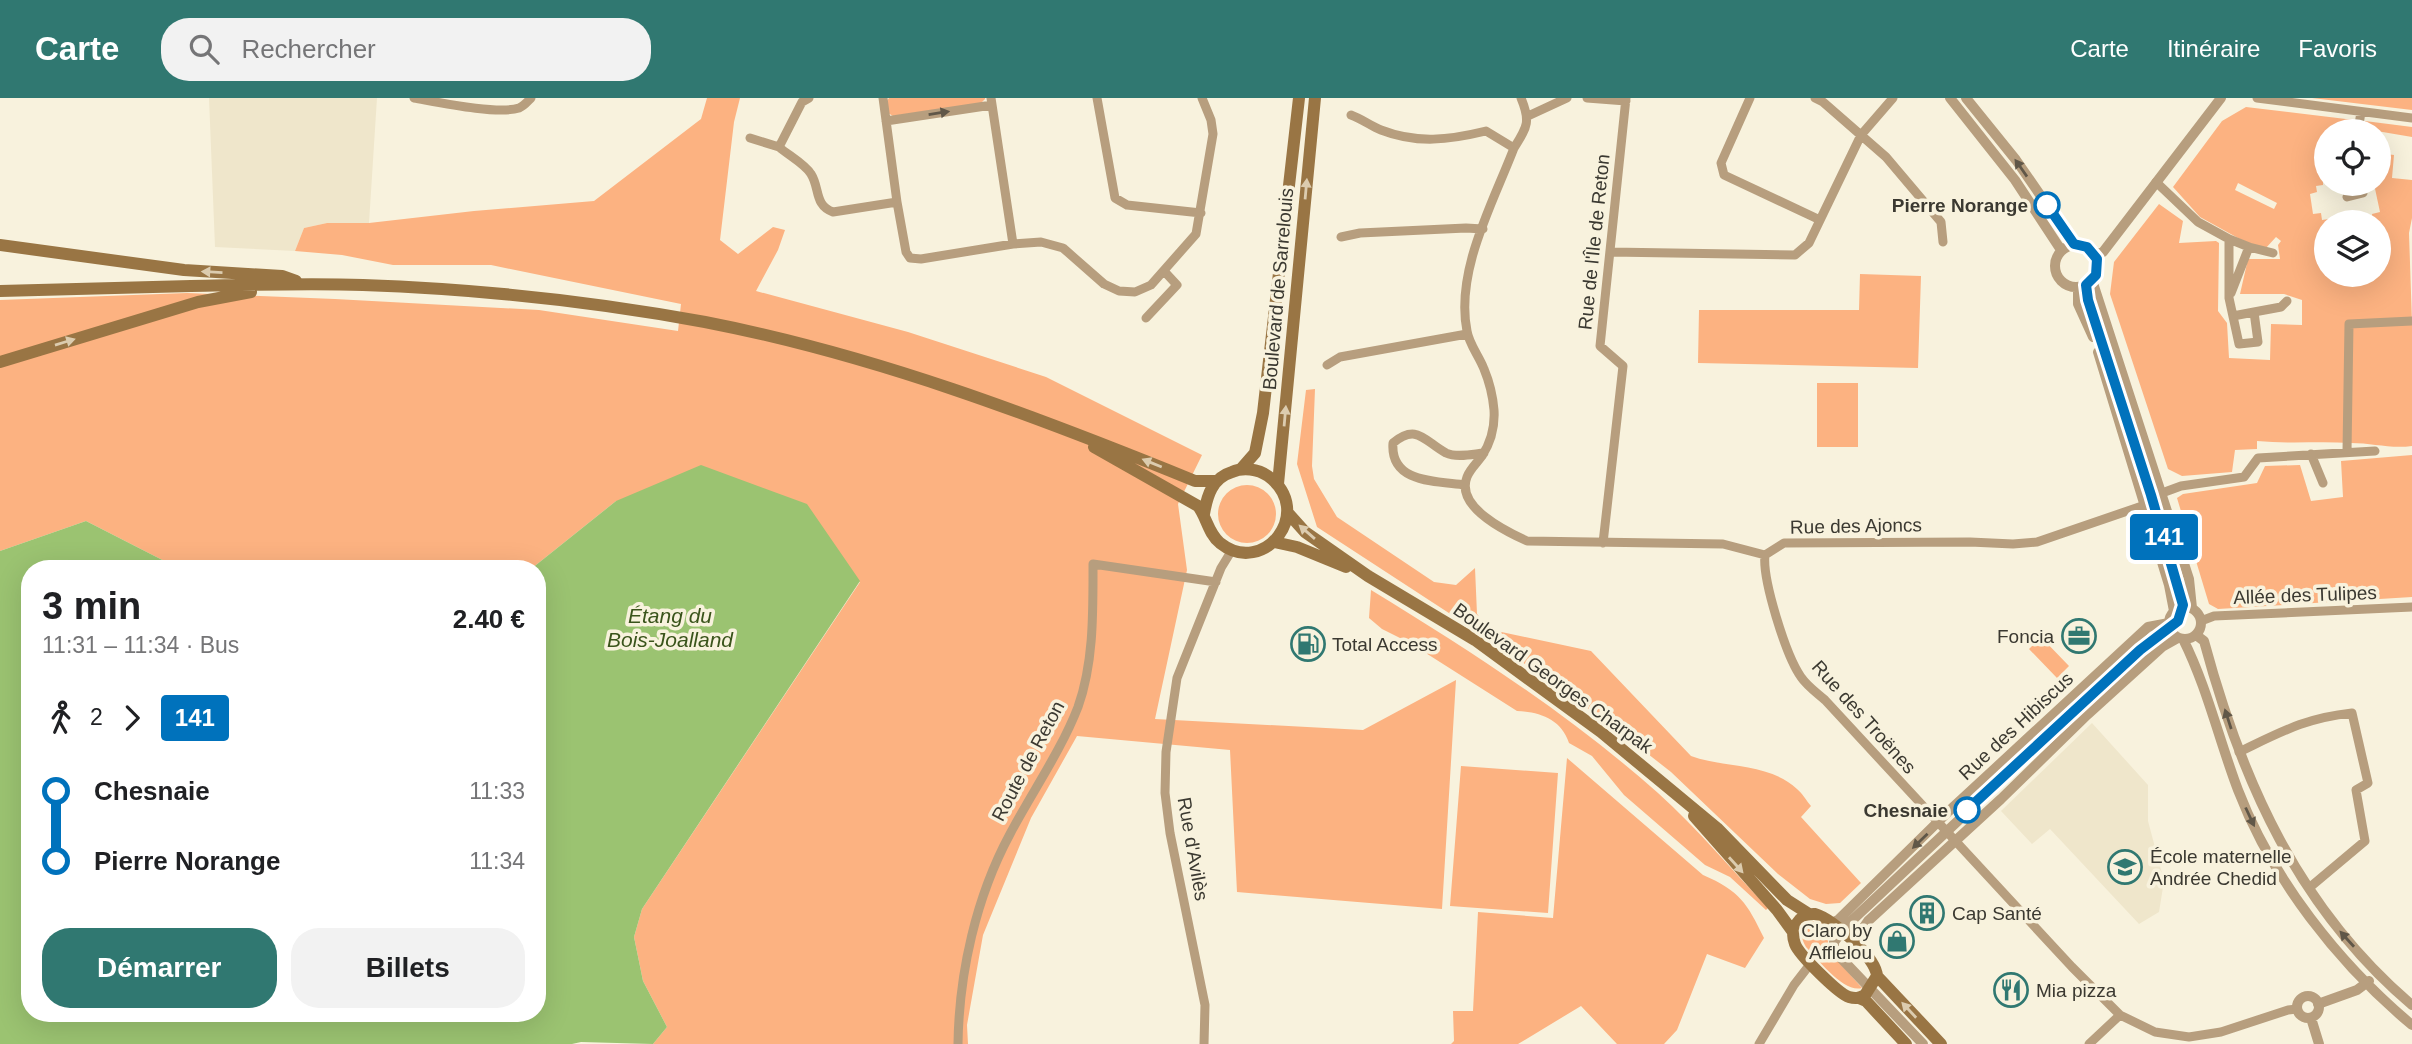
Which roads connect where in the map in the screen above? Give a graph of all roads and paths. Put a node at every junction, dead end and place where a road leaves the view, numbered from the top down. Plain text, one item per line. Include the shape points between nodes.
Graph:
1 (414, 98) edge
2 (531, 98) edge
3 (809, 98) edge
4 (883, 98) edge
5 (1097, 98) edge
6 (1202, 98) edge
7 (1299, 98) edge
8 (1315, 98) edge
9 (1521, 98) edge
10 (1567, 98) edge
11 (1587, 98) edge
12 (1750, 98) edge
13 (1815, 98) edge
14 (1893, 98) edge
15 (1950, 98) edge
16 (1966, 98) edge
17 (2221, 98) edge
18 (2257, 98) edge
19 (1626, 100) edge
20 (991, 102) edge
21 (2361, 112) junction
22 (1351, 115) dead end
23 (1528, 116) junction
24 (2412, 118) edge
25 (2360, 119) edge
26 (886, 121) junction
27 (1861, 135) junction
28 (750, 138) dead end
29 (779, 147) junction
30 (1514, 148) junction
31 (2156, 182) junction
32 (2351, 196) edge
33 (2347, 197) dead end
34 (897, 202) junction
35 (1201, 213) junction
36 (1820, 220) junction
37 (1483, 229) junction
38 (1341, 237) dead end
39 (2229, 239) junction
40 (1943, 242) dead end
41 (1013, 244) junction
42 (2074, 244) junction
43 (0, 245) edge
44 (2249, 247) junction
45 (2061, 250) junction
46 (1611, 252) junction
47 (2273, 253) dead end
48 (2095, 255) junction
49 (1164, 271) junction
50 (303, 284) junction
51 (2085, 284) junction
52 (3, 291) edge
53 (2229, 298) junction
54 (2287, 301) dead end
55 (2254, 312) junction
56 (2233, 316) junction
57 (1146, 318) dead end
58 (2412, 321) edge
59 (1467, 334) junction
60 (0, 362) edge
61 (1327, 365) dead end
62 (1045, 420) junction
63 (2347, 452) junction
64 (2375, 452) dead end
65 (1484, 453) junction
66 (2311, 454) junction
67 (1241, 469) junction
68 (1217, 481) junction
69 (2323, 483) dead end
70 (1278, 484) junction
71 (1465, 485) junction
72 (2162, 494) junction
73 (2145, 505) junction
74 (1288, 513) junction
75 (1204, 514) junction
76 (1274, 542) junction
77 (1603, 543) junction
78 (1232, 550) junction
79 (1765, 555) junction
80 (1368, 576) junction
81 (1216, 582) junction
82 (2412, 607) edge
83 (2183, 609) junction
84 (2201, 621) junction
85 (2169, 625) junction
86 (2196, 635) junction
87 (2180, 639) junction
88 (2239, 752) junction
89 (1677, 794) junction
90 (1942, 826) junction
91 (1955, 841) junction
92 (2309, 888) junction
93 (1809, 914) junction
94 (1840, 927) junction
95 (1793, 932) junction
96 (1856, 945) junction
97 (1811, 962) junction
98 (2376, 972) junction
99 (1874, 982) junction
100 (2367, 985) junction
101 (1859, 998) junction
102 (2318, 1004) junction
103 (2412, 1005) edge
104 (2297, 1009) junction
105 (2120, 1015) junction
106 (2311, 1018) junction
107 (2412, 1025) edge
108 (958, 1044) edge
109 (1204, 1044) edge
110 (1759, 1044) edge
111 (1906, 1044) edge
112 (1923, 1044) edge
113 (1941, 1044) edge
114 (2089, 1044) edge
115 (2319, 1044) edge

1 - 2 street via 512,109
3 - 29 street
4 - 26 street
5 - 35 street via 1115,198 1127,205
6 - 35 street via 1213,134
7 - 67 main road, Boulevard de Sarrelouis via 1263,413 1255,453
70 -> 8 main road, Boulevard de Sarrelouis
9 - 23 street
10 - 23 street
11 - 19 street, Rue de l'Île de Reton
12 - 36 street via 1721,163 1724,174
13 - 27 street
14 - 27 street
15 - 45 street via 2015,180
42 -> 16 street
17 - 31 street
18 - 21 street
19 - 46 street, Rue de l'Île de Reton
26 -> 20 street
20 - 41 street
21 - 24 street
21 - 25 street
22 - 30 street via 1410,138 1451,140 1486,131
23 - 30 street
26 - 34 street
27 - 36 street
27 - 40 street via 1941,222
28 - 29 street
29 - 34 street via 811,173 825,209 833,212
30 - 37 street
31 - 39 street via 2199,222
31 - 48 street via 2103,252
32 - 33 street
34 - 41 street via 910,258
35 - 49 street via 1196,234
36 - 46 street via 1809,243 1795,255
37 - 38 street
37 - 59 street via 1466,277
39 - 44 street
39 - 53 street
41 - 49 street via 1041,242 1063,248 1104,284 1119,291 1135,292 1151,285
42 - 45 street
42 - 48 street
50 -> 43 main road via 282,276 184,271
44 - 47 street
44 - 53 street
45 - 51 street via 2056,257 2057,276 2063,283
46 - 77 street, Rue de l'Île de Reton via 1600,346 1623,366
48 - 51 street via 2098,266
49 - 57 street via 1177,285
50 - 52 main road
60 -> 50 main road via 198,302
50 - 62 main road via 512,295 706,323 915,375
51 - 72 street
51 - 73 street via 2078,304 2090,327
51 - 83 street
53 - 56 street
54 - 55 street via 2281,307
55 - 56 street
55 - 56 street via 2258,342 2239,344
58 - 63 street via 2349,324
59 - 61 street via 1340,357
59 - 65 street via 1485,371 1494,409 1494,431
68 -> 62 main road via 1195,481
62 - 75 main road via 1188,499
63 - 64 street
63 - 66 street
65 - 71 street
65 - 71 street via 1448,454 1416,434 1403,434 1392,443 1397,467 1409,475
66 - 69 street
66 - 72 street via 2258,458 2244,477 2181,486
67 - 68 main road
67 - 70 main road via 1262,471
68 - 75 main road via 1207,496
70 - 74 main road
71 - 77 street via 1480,514 1527,541
72 - 83 street via 2189,579
73 - 79 street, Rue des Ajoncs via 2037,542 1784,543
73 - 83 street via 2169,586
74 - 76 main road
80 -> 74 main road via 1305,532
75 - 78 main road via 1218,542
76 - 78 main road via 1261,550
76 - 80 main road
77 - 79 street via 1723,544
78 - 81 street
79 - 90 street, Rue des Troënes via 1765,575 1802,679
80 - 89 main road, Boulevard Georges Charpak via 1475,640
81 - 108 street, Route de Reton via 1093,564 1084,685 1062,740 1008,837 984,896 965,967
81 - 109 street, Rue d'Avilès via 1177,678 1166,752 1170,832 1205,1004
82 - 84 street, Allée des Tulipes via 2214,616
83 - 84 street via 2200,616
83 - 85 street via 2178,621
84 - 86 street
85 - 87 street
85 - 90 street, Rue des Hibiscus via 2148,627
86 - 87 street
88 -> 86 street via 2204,641
87 - 91 street via 2162,647
87 -> 100 street via 2194,662 2238,792 2262,843 2300,903
88 - 92 street via 2267,818
88 - 92 street via 2293,725 2352,713 2368,783 2356,790 2365,841
89 - 93 main road, Boulevard Georges Charpak via 1787,900
89 -> 95 main road, Boulevard Georges Charpak
90 - 91 street, Rue des Troënes
90 - 94 street, Rue des Hibiscus via 1838,920
91 - 96 street via 1868,921
91 - 105 street, Rue des Troënes
98 -> 92 street via 2337,929
93 - 94 main road, Boulevard Georges Charpak via 1823,916
93 - 95 main road via 1798,921
94 - 96 main road
94 - 99 street via 1834,948
95 - 97 main road, Boulevard Georges Charpak via 1795,944
96 - 99 main road via 1873,962
97 - 101 main road, Boulevard Georges Charpak via 1841,993
97 - 110 street
98 - 100 street
98 - 103 street
99 - 101 main road
99 - 112 street
113 -> 99 main road
100 - 102 street
100 - 107 street
101 - 111 main road
102 - 104 street via 2303,997
102 - 106 street
104 - 105 street, Rue des Troënes via 2189,1037 2155,1032
104 - 106 street via 2300,1016
105 - 114 street
106 - 115 street

